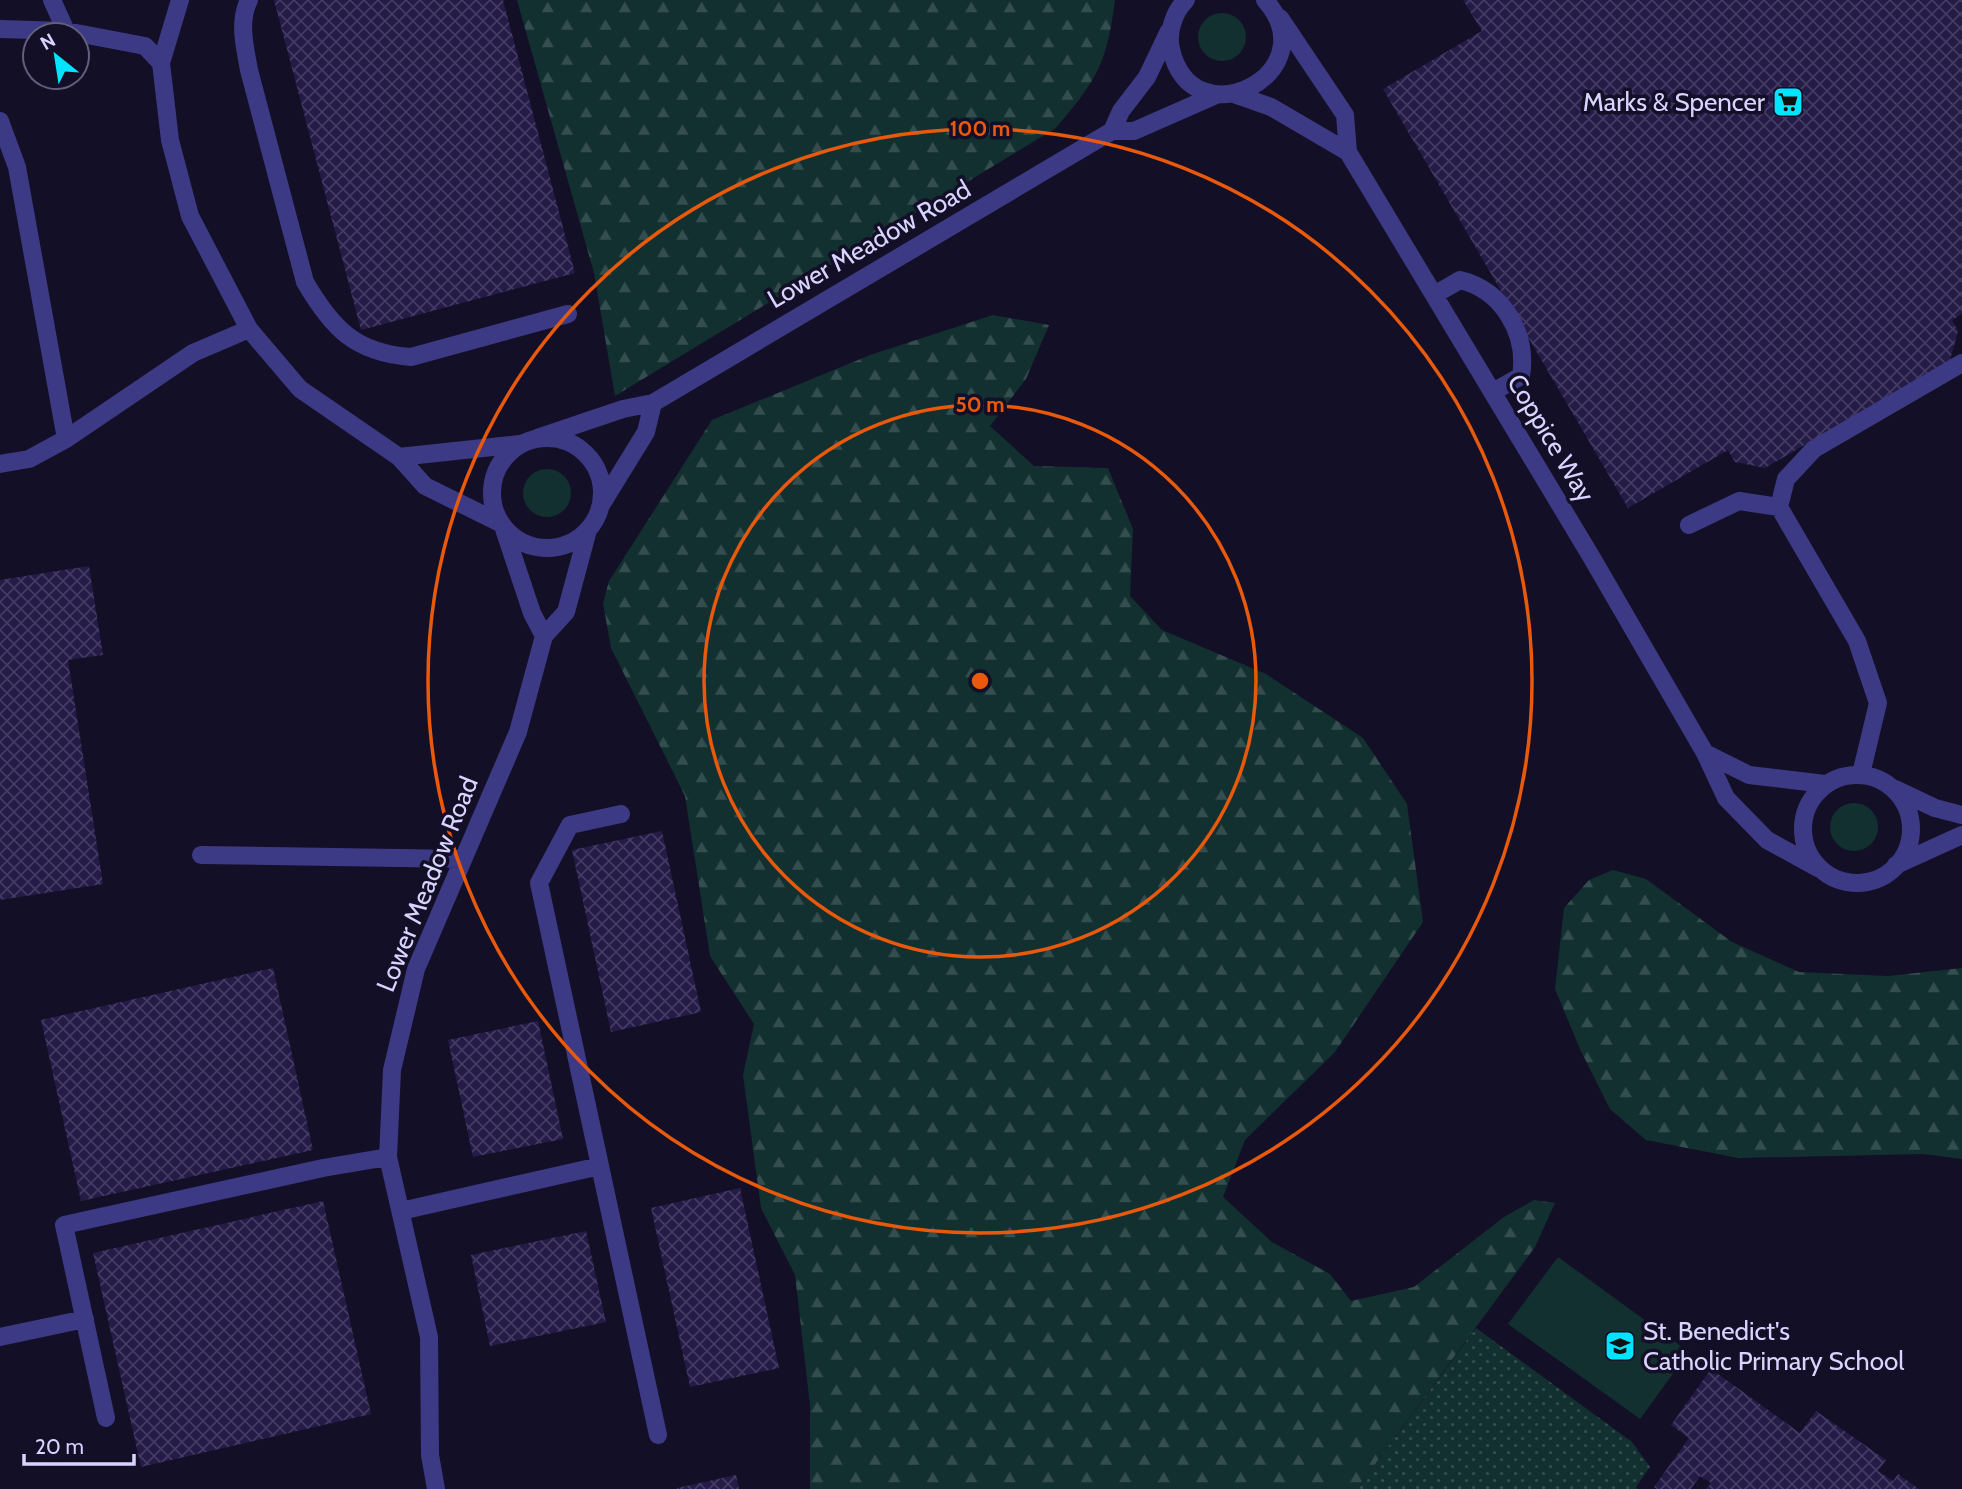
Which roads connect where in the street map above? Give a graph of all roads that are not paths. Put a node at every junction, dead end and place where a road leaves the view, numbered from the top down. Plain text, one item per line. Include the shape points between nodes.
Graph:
1 (52, 0) edge
2 (180, 0) edge
3 (249, 0) edge
4 (1168, 0) edge
5 (1186, 0) edge
6 (1270, 5) edge
7 (61, 21) edge
8 (1172, 24) junction
9 (0, 29) edge
10 (21, 30) edge
11 (91, 36) edge
12 (161, 63) junction
13 (1225, 94) junction
14 (0, 121) edge
15 (1112, 131) junction
16 (1348, 152) junction
17 (1434, 295) junction
18 (568, 314) dead end
19 (249, 329) junction
20 (1962, 363) edge
21 (1493, 392) junction
22 (653, 403) junction
23 (537, 438) junction
24 (66, 439) junction
25 (520, 444) junction
26 (399, 457) junction
27 (0, 464) edge
28 (601, 506) junction
29 (1779, 507) junction
30 (1689, 525) dead end
31 (502, 526) junction
32 (588, 530) junction
33 (544, 636) junction
34 (1705, 753) junction
35 (1861, 774) junction
36 (1825, 785) junction
37 (1892, 788) junction
38 (621, 814) dead end
39 (1962, 815) edge
40 (1962, 835) edge
41 (201, 855) dead end
42 (463, 859) junction
43 (1896, 865) junction
44 (1818, 868) junction
45 (388, 1157) junction
46 (600, 1166) junction
47 (401, 1211) junction
48 (85, 1319) junction
49 (0, 1337) edge
50 (106, 1419) dead end
51 (658, 1435) dead end
52 (436, 1489) edge

1 - 7 street
2 - 12 street
3 - 18 street via 243,35 250,70 306,282 341,331 361,346 411,357
4 - 8 street, Coppice Way
5 - 8 street
6 - 13 street, Lower Meadow Road via 1281,36 1277,63 1252,89
6 - 16 street, Coppice Way via 1345,115
8 - 13 street, Coppice Way via 1174,62 1185,78 1199,88
8 - 15 street via 1147,77
9 - 10 street
11 - 12 street via 145,46
12 - 19 street via 170,140 190,216
13 - 15 street, Lower Meadow Road via 1134,131
13 - 16 street, Coppice Way via 1272,107
14 - 24 street via 17,167
15 - 22 street, Lower Meadow Road
16 - 17 street, Coppice Way
17 - 21 street, Coppice Way
17 - 21 street via 1460,280 1493,294 1504,309 1516,329 1523,365 1521,376
19 - 24 street via 193,353
19 - 26 street via 300,389
20 - 29 street via 1814,449 1786,479
21 - 34 street, Coppice Way
22 - 23 street, Lower Meadow Road
22 - 28 street via 646,432
23 - 25 street
23 - 28 street via 568,441 582,449 600,475
24 - 27 street via 29,459
25 - 26 street
25 - 31 street via 496,470 491,488 492,506
26 - 31 street via 425,486
28 - 32 street
29 - 30 street via 1739,501
29 - 35 street via 1857,641 1878,703
31 - 32 street via 530,546 546,548 562,546
31 - 33 street
32 - 33 street, Lower Meadow Road via 566,612
33 - 42 street, Lower Meadow Road via 518,732
34 - 36 street via 1749,775
34 - 44 street, Coppice Way via 1726,798 1767,841
35 - 36 street via 1842,776
35 - 37 street
36 - 44 street via 1804,815 1805,843
37 - 39 street
37 - 43 street via 1910,817 1906,851
38 - 46 street via 569,825 539,883
40 - 43 street
41 - 42 street
42 - 45 street, Lower Meadow Road via 416,969 402,1017 392,1070
43 - 44 street via 1867,882 1849,883
45 - 47 street, Lower Meadow Road
45 - 48 street via 64,1225
46 - 47 street
46 - 51 street
47 - 52 street, Lower Meadow Road via 429,1337 430,1455
48 - 49 street
48 - 50 street

